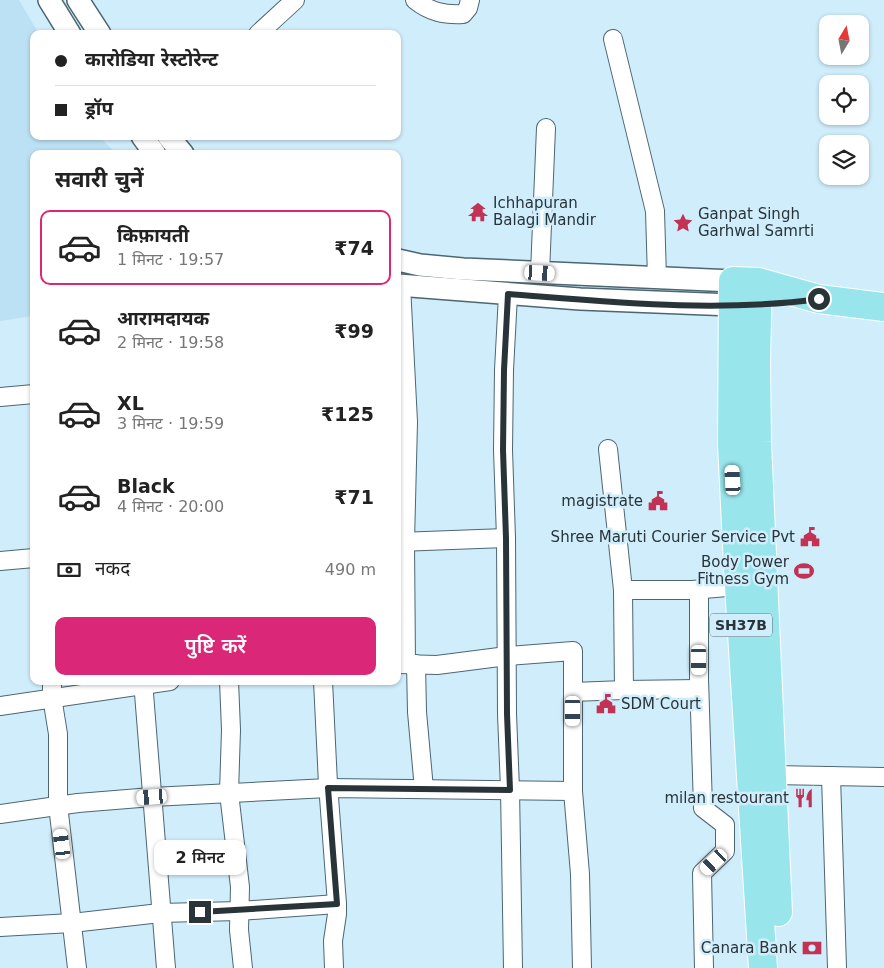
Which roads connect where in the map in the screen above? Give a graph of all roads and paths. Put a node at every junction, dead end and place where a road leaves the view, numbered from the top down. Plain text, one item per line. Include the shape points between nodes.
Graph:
1 (49, 0) edge
2 (78, 0) edge
3 (295, 0) edge
4 (415, 0) edge
5 (470, 0) edge
6 (68, 30) edge
7 (97, 30) edge
8 (266, 30) edge
9 (613, 39) dead end
10 (546, 128) dead end
11 (171, 140) edge
12 (180, 150) edge
13 (401, 261) edge
14 (540, 273) junction
15 (657, 278) junction
16 (401, 285) edge
17 (508, 294) junction
18 (745, 294) junction
19 (881, 307) edge
20 (401, 315) edge
21 (30, 394) edge
22 (0, 397) edge
23 (608, 448) dead end
24 (506, 538) junction
25 (402, 542) edge
26 (30, 558) edge
27 (0, 560) edge
28 (738, 586) junction
29 (623, 590) junction
30 (699, 590) junction
31 (507, 656) junction
32 (407, 664) edge
33 (113, 685) edge
34 (143, 685) edge
35 (229, 685) edge
36 (323, 685) edge
37 (52, 689) edge
38 (699, 689) junction
39 (624, 690) junction
40 (573, 692) junction
41 (0, 706) edge
42 (772, 775) junction
43 (831, 776) junction
44 (884, 777) edge
45 (328, 788) junction
46 (424, 789) junction
47 (510, 790) junction
48 (573, 791) junction
49 (229, 793) junction
50 (152, 797) junction
51 (58, 806) junction
52 (0, 814) edge
53 (337, 904) junction
54 (239, 910) junction
55 (160, 913) junction
56 (72, 923) junction
57 (0, 927) edge
58 (77, 968) edge
59 (166, 968) edge
60 (243, 968) edge
61 (334, 968) edge
62 (512, 968) edge
63 (582, 968) edge
64 (704, 968) edge
65 (763, 968) edge
66 (780, 968) edge
67 (837, 968) edge

1 - 6 street
2 - 7 street
3 - 8 street
4 - 5 street via 427,9 455,14 463,14
9 - 15 street via 655,211
10 - 14 street
11 - 12 street
13 - 14 street via 463,270
14 - 15 street
15 - 18 street
16 - 17 street
17 - 18 street via 634,303
17 - 24 street via 503,450
18 - 19 main road
18 - 28 main road, SH37B via 732,444
18 - 42 main road, SH37B via 757,442
20 - 25 street via 408,422
21 - 22 street
23 - 29 street
24 - 25 street
24 - 31 street
25 - 32 street
26 - 27 street
28 - 30 street
28 - 65 main road, SH37B
29 - 30 street
29 - 39 street
30 - 38 street
31 - 32 street via 437,665
31 - 40 street via 573,651
31 - 47 street
32 - 46 street via 418,712
33 - 37 street
34 - 50 street
35 - 49 street
36 - 45 street
37 - 41 street
37 - 51 street via 58,734
38 - 39 street
38 - 64 street via 703,808 725,825 725,851 702,873
39 - 40 street
40 - 48 street
42 - 43 street
42 - 66 main road, SH37B
43 - 44 street
43 - 67 street
45 - 46 street
45 - 49 street
45 - 53 street
46 - 47 street
47 - 48 street
47 - 62 street
48 - 63 street via 580,874
49 - 50 street
49 - 54 street via 240,887
50 - 51 street
50 - 55 street
51 - 52 street
51 - 56 street
53 - 54 street
53 - 61 street via 332,941
54 - 55 street
54 - 60 street
55 - 56 street
55 - 59 street
56 - 57 street
56 - 58 street

